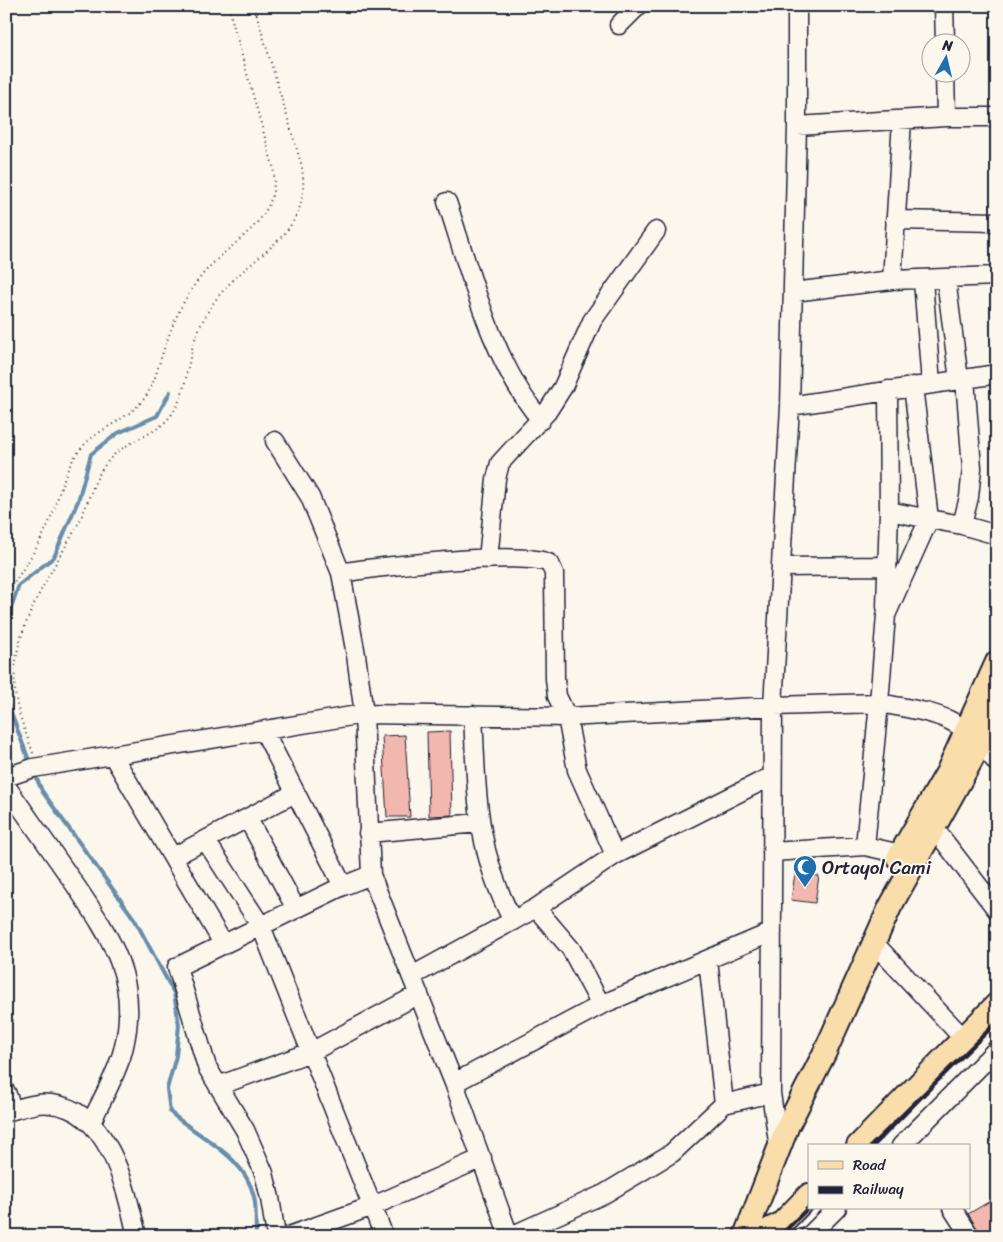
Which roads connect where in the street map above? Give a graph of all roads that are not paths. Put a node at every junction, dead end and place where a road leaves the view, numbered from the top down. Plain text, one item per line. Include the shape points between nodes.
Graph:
1 (638, 6) edge
2 (797, 6) edge
3 (944, 6) edge
4 (619, 25) dead end
5 (945, 32) edge
6 (945, 82) edge
7 (946, 117) junction
8 (997, 117) edge
9 (902, 120) junction
10 (797, 126) junction
11 (447, 202) dead end
12 (896, 220) junction
13 (997, 222) edge
14 (656, 231) dead end
15 (997, 276) edge
16 (946, 279) junction
17 (892, 280) junction
18 (923, 280) junction
19 (793, 292) junction
20 (997, 374) edge
21 (962, 379) junction
22 (931, 384) junction
23 (913, 386) junction
24 (888, 390) junction
25 (790, 406) junction
26 (540, 420) junction
27 (275, 441) dead end
28 (889, 511) junction
29 (929, 519) junction
30 (962, 525) junction
31 (997, 535) edge
32 (488, 559) junction
33 (887, 566) junction
34 (781, 567) junction
35 (341, 573) junction
36 (886, 615) junction
37 (997, 662) edge
38 (879, 703) junction
39 (773, 706) junction
40 (997, 707) edge
41 (364, 714) junction
42 (474, 715) junction
43 (567, 717) junction
44 (264, 730) junction
45 (974, 737) junction
46 (113, 756) junction
47 (997, 763) edge
48 (24, 771) edge
49 (772, 776) junction
50 (6, 786) edge
51 (296, 793) junction
52 (248, 819) junction
53 (479, 823) junction
54 (934, 828) junction
55 (368, 833) junction
56 (206, 841) junction
57 (865, 846) junction
58 (772, 852) junction
59 (901, 854) junction
60 (615, 855) junction
61 (173, 857) junction
62 (371, 875) junction
63 (343, 886) junction
64 (536, 908) junction
65 (296, 909) junction
66 (997, 910) edge
67 (513, 921) junction
68 (262, 926) junction
69 (772, 932) junction
70 (874, 943) junction
71 (224, 945) junction
72 (708, 960) junction
73 (412, 976) junction
74 (419, 994) junction
75 (997, 1004) edge
76 (601, 1005) junction
77 (964, 1039) junction
78 (310, 1052) junction
79 (995, 1057) edge
80 (454, 1083) junction
81 (218, 1086) junction
82 (6, 1092) edge
83 (771, 1093) junction
84 (724, 1104) junction
85 (9, 1111) edge
86 (91, 1123) junction
87 (788, 1126) junction
88 (860, 1144) edge
89 (905, 1144) edge
90 (779, 1149) junction
91 (482, 1158) junction
92 (808, 1196) edge
93 (373, 1206) junction
94 (835, 1210) edge
95 (953, 1210) edge
96 (137, 1236) edge
97 (276, 1236) edge
98 (289, 1236) edge
99 (384, 1236) edge
100 (510, 1236) edge
101 (745, 1236) edge
102 (757, 1236) edge
103 (809, 1236) edge
104 (970, 1236) edge

1 - 4 street
2 - 10 street
3 - 5 street
6 - 7 street
7 - 8 street
7 - 9 street
9 - 10 street
9 - 12 street
10 - 19 street
11 - 26 street via 484,314 513,379
12 - 13 street
12 - 17 street
14 - 26 street via 600,308 559,393
15 - 16 street
16 - 18 street
16 - 21 street
17 - 18 street
17 - 19 street
18 - 22 street
19 - 25 street
20 - 21 street
21 - 22 street
21 - 30 street via 972,468
22 - 23 street
23 - 24 street
23 - 29 street
24 - 25 street
24 - 28 street
25 - 34 street
26 - 32 street via 500,464
27 - 35 street via 310,497
28 - 29 street
28 - 33 street
29 - 30 street
29 - 36 street
30 - 31 street
32 - 35 street via 366,568
32 - 43 street via 542,560 553,568 556,687
33 - 34 street
33 - 36 street
34 - 39 street
35 - 41 street
36 - 38 street
37 - 45 main road
38 - 39 street
38 - 45 street via 948,718
38 - 57 street
39 - 43 street
39 - 49 street
40 - 45 main road
41 - 42 street
41 - 44 street
41 - 55 street
42 - 43 street
42 - 53 street
43 - 60 street via 577,770
44 - 46 street
44 - 51 street
45 - 47 street
45 - 54 main road
45 - 59 main road via 947,773
46 - 48 street
46 - 61 street
49 - 58 street
49 - 60 street
50 - 86 street via 107,932 123,971 128,995 128,1022 123,1051
51 - 52 street
51 - 63 street
52 - 56 street
52 - 65 street
53 - 55 street
53 - 67 street via 494,882
54 - 66 street
54 - 70 main road via 901,884
55 - 62 street
56 - 61 street
56 - 68 street
57 - 58 street
57 - 59 street
58 - 69 street
59 - 87 main road via 872,911 789,1100
60 - 64 street
61 - 71 street
62 - 63 street
62 - 73 street
63 - 65 street
64 - 67 street
64 - 76 street via 571,949
65 - 68 street
67 - 73 street
68 - 71 street
68 - 78 street
69 - 72 street
69 - 83 street
70 - 77 street
70 - 87 main road
71 - 81 street via 177,967 207,1067
72 - 76 street
72 - 84 street
73 - 74 street
74 - 78 street
74 - 80 street
75 - 77 main road
76 - 80 street
77 - 88 main road
78 - 81 street
78 - 93 street
79 - 89 street
80 - 91 street
81 - 97 street via 256,1153 270,1198
82 - 85 street
83 - 84 street
83 - 90 street
84 - 100 street via 672,1153 604,1194
85 - 86 street via 51,1104 79,1113
86 - 96 street via 107,1146 122,1179
87 - 90 main road
90 - 101 main road
91 - 93 street
91 - 100 street
92 - 102 main road via 782,1223
93 - 98 street
93 - 99 street
94 - 103 street
95 - 104 street

